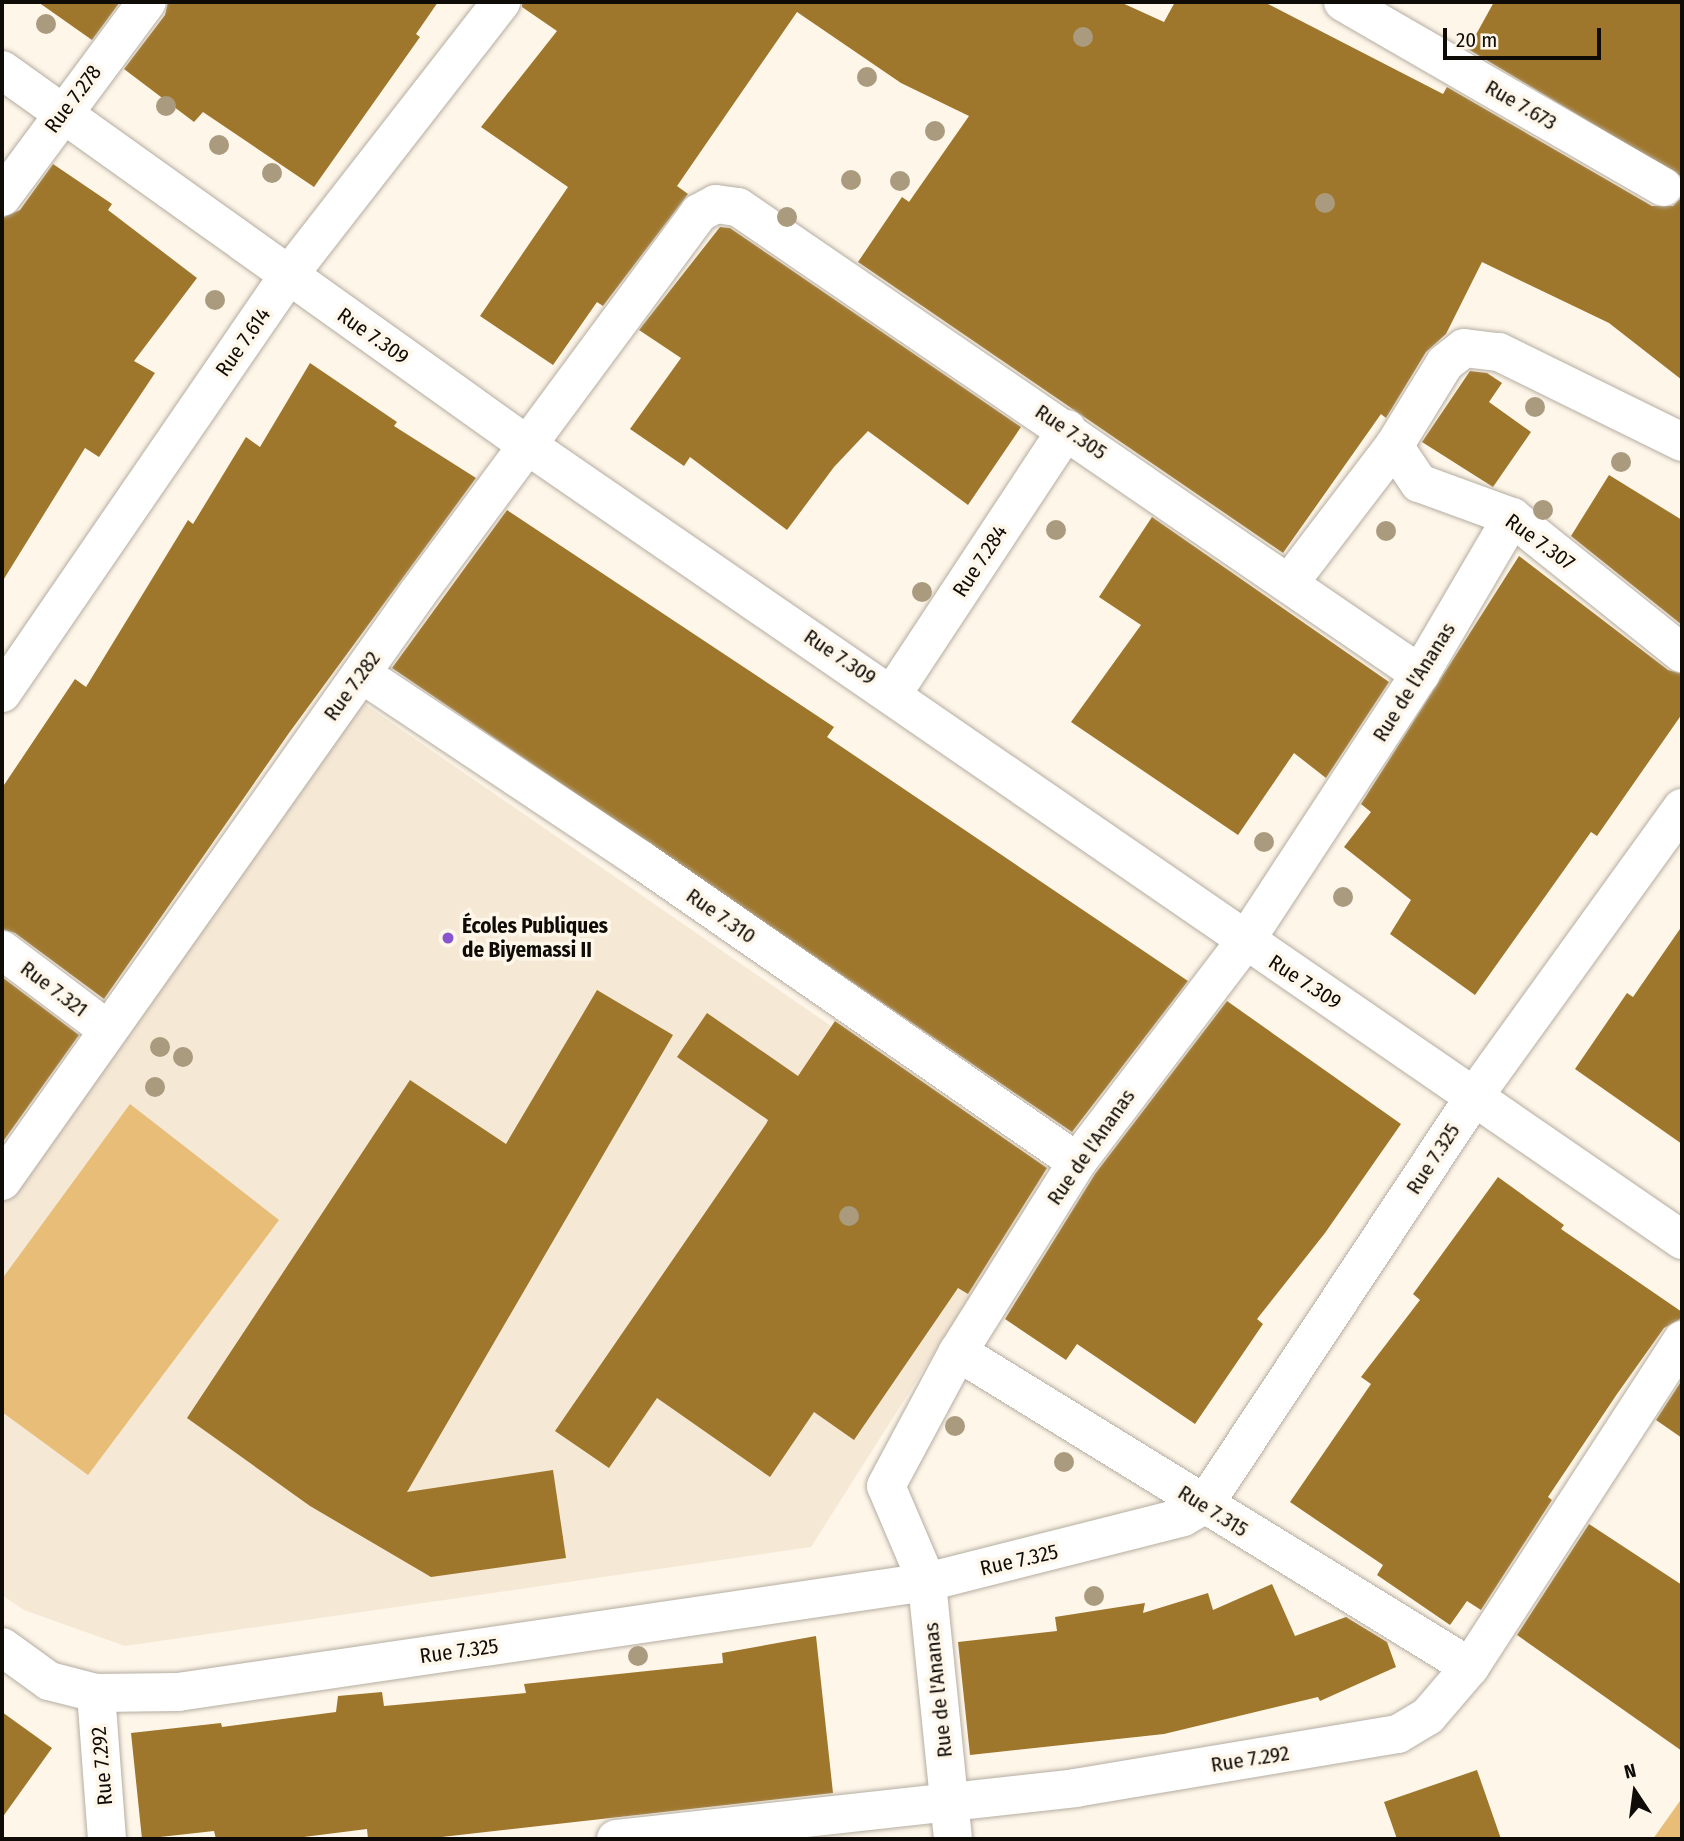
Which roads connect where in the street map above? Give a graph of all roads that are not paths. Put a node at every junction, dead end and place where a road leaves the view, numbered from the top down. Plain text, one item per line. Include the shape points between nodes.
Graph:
1 (147, 2) edge
2 (501, 2) edge
3 (1343, 2) edge
4 (2, 69) edge
5 (61, 113) junction
6 (1662, 187) dead end
7 (2, 197) edge
8 (716, 204) joint
9 (289, 276) junction
10 (1067, 429) junction
11 (1682, 442) edge
12 (1394, 446) junction
13 (530, 447) junction
14 (1512, 517) junction
15 (1290, 582) junction
16 (1682, 653) edge
17 (362, 674) junction
18 (1420, 674) junction
19 (2, 693) edge
20 (893, 693) junction
21 (1682, 808) edge
22 (1244, 943) junction
23 (2, 950) edge
24 (107, 1029) junction
25 (1475, 1095) junction
26 (1077, 1162) junction
27 (2, 1181) edge
28 (1682, 1240) edge
29 (1682, 1340) edge
30 (958, 1352) junction
31 (1203, 1505) junction
32 (927, 1582) junction
33 (2, 1647) edge
34 (1470, 1667) junction
35 (96, 1693) junction
36 (952, 1821) edge
37 (107, 1839) edge
38 (616, 1839) edge

1 - 5 street, Rue 7.278
2 - 9 street, Rue 7.614
3 - 6 street, Rue 7.673
4 - 5 street, Rue 7.309
5 - 7 street, Rue 7.278
5 - 9 street, Rue 7.309
8 - 10 street, Rue 7.305 via 738,207
8 - 13 street, Rue 7.282 via 699,213
9 - 13 street, Rue 7.309
9 - 19 street, Rue 7.614
10 - 15 street, Rue 7.305
10 - 20 street, Rue 7.284
11 - 12 street via 1499,352 1464,348 1446,363
12 - 14 street, Rue 7.307 via 1419,483
12 - 15 street
13 - 17 street, Rue 7.282
13 - 20 street, Rue 7.309
14 - 16 street, Rue 7.307
14 - 18 street, Rue de l'Ananas
15 - 18 street, Rue 7.305
17 - 24 street, Rue 7.282
17 - 26 street, Rue 7.310 via 642,860
18 - 22 street, Rue de l'Ananas
20 - 22 street, Rue 7.309
21 - 25 street, Rue 7.325
22 - 25 street, Rue 7.309
22 - 26 street, Rue de l'Ananas
23 - 24 street, Rue 7.321
24 - 27 street, Rue 7.282
25 - 28 street, Rue 7.309
25 - 31 street, Rue 7.325
26 - 30 street, Rue de l'Ananas
29 - 34 street, Rue 7.292
30 - 31 street, Rue 7.315
30 - 32 street, Rue de l'Ananas via 887,1486
31 - 32 street, Rue 7.325 via 1153,1528
31 - 34 street, Rue 7.315
32 - 35 street, Rue 7.325 via 178,1692
32 - 36 street, Rue de l'Ananas
33 - 35 street, Rue 7.325 via 49,1681
34 - 36 street, Rue 7.292 via 1428,1716 1398,1734 1075,1788
35 - 37 street, Rue 7.292
36 - 38 street, Rue 7.292

